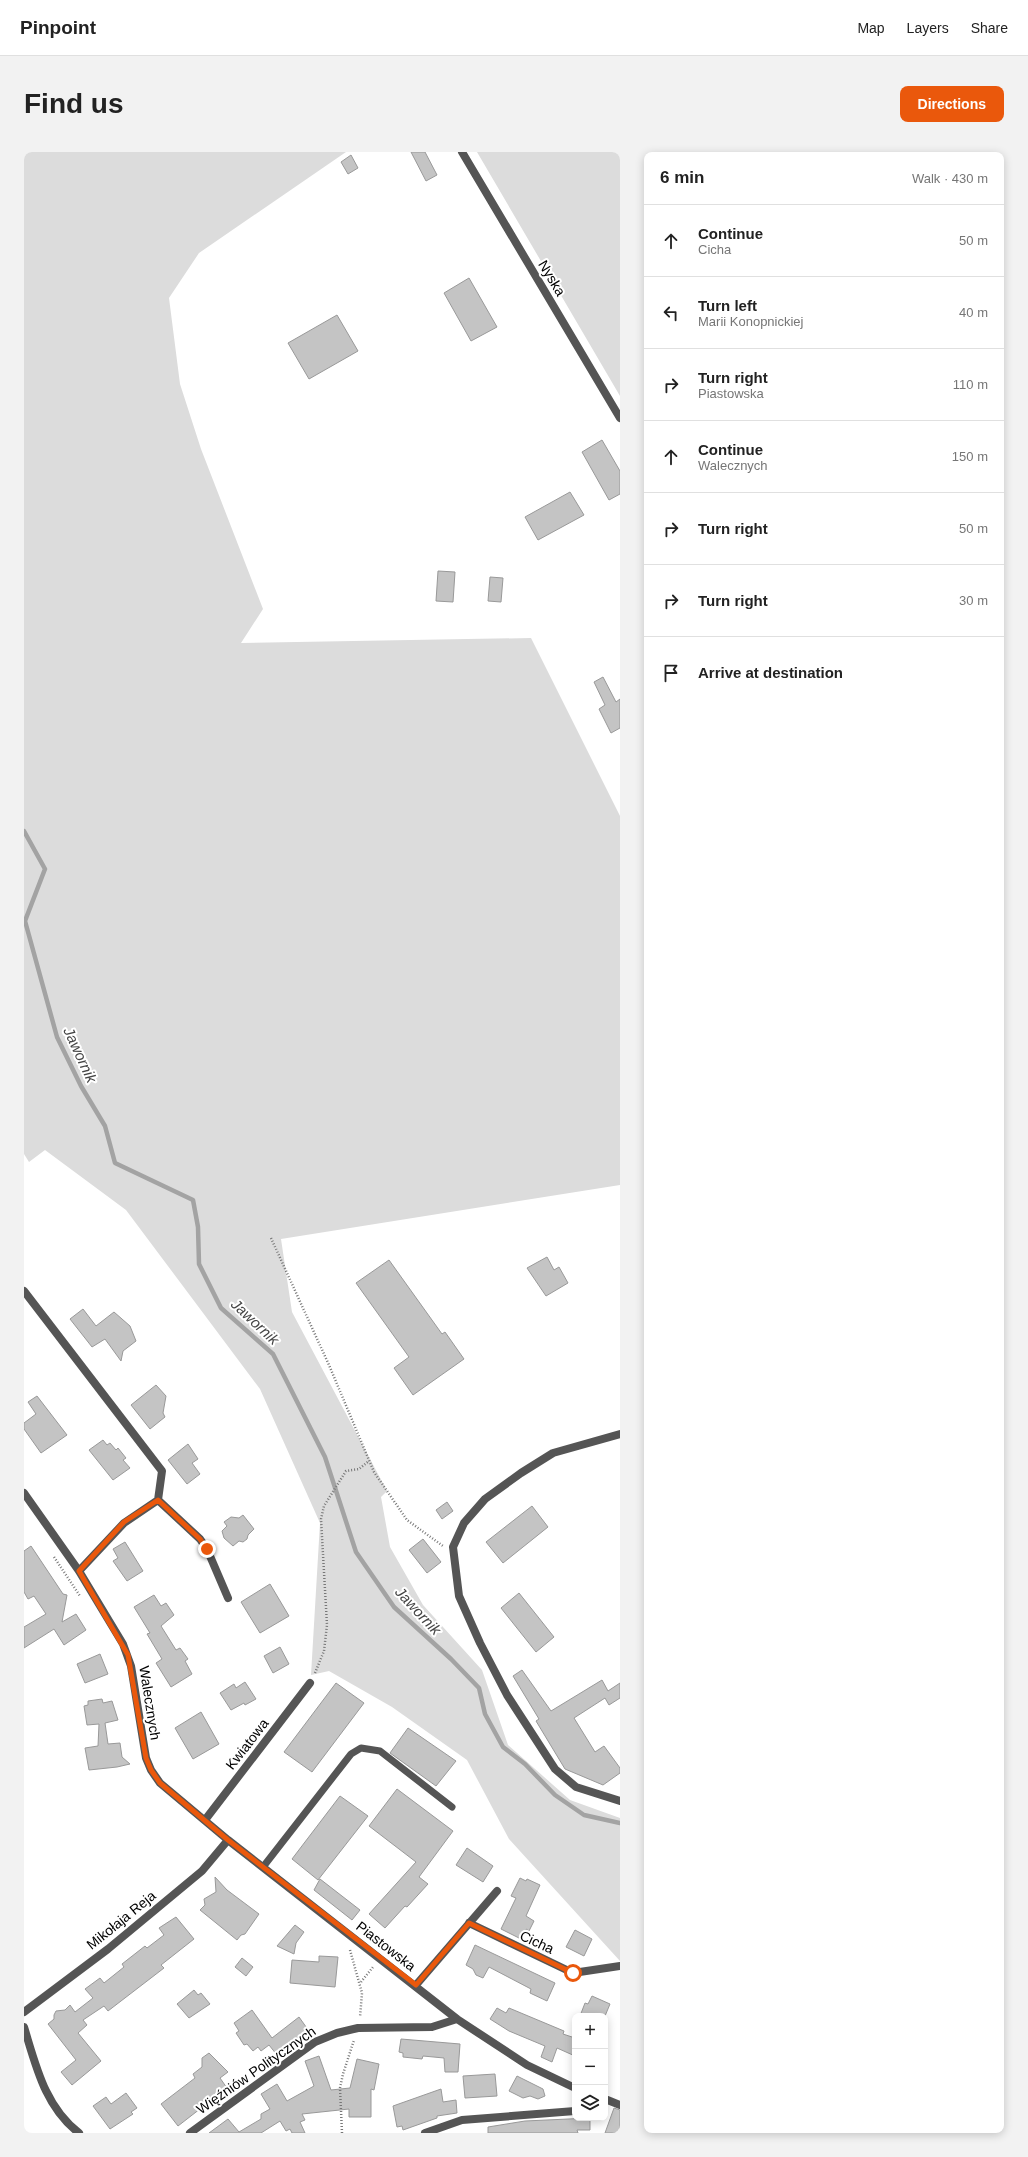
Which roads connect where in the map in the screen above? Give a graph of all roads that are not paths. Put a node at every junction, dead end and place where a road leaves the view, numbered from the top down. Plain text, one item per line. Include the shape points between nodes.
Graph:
1 (462, 152) edge
2 (620, 418) edge
3 (24, 1291) edge
4 (620, 1434) edge
5 (24, 1493) edge
6 (158, 1500) junction
7 (79, 1571) junction
8 (228, 1598) dead end
9 (310, 1683) road end
10 (620, 1801) edge
11 (452, 1807) dead end
12 (205, 1820) junction
13 (228, 1840) junction
14 (263, 1867) junction
15 (497, 1890) dead end
16 (469, 1923) junction
17 (620, 1966) edge
18 (416, 1985) junction
19 (24, 2012) edge
20 (457, 2019) junction
21 (24, 2027) edge
22 (572, 2087) edge
23 (572, 2111) edge
24 (79, 2133) edge
25 (190, 2133) edge
26 (425, 2133) edge

1 - 2 street, Nyska
3 - 6 street via 162,1470
4 - 10 street via 553,1453 491,1494 464,1523 453,1547 459,1596 507,1695 556,1769 576,1787
5 - 7 street, Walecznych
6 - 7 street via 124,1522
6 - 8 street via 200,1539 207,1549
7 - 12 street, Walecznych via 128,1655 142,1741 151,1770 160,1783
9 - 12 street, Kwiatowa
11 - 14 lane via 380,1752 361,1748 352,1754
12 - 13 street, Walecznych
13 - 14 street, Piastowska
13 - 19 street, Mikołaja Reja via 202,1871 108,1949
14 - 18 street, Piastowska
15 - 16 street
16 - 17 street, Cicha via 573,1973
16 - 18 street
18 - 20 street, Piastowska
20 - 22 street, Piastowska via 527,2065
20 - 25 street, Więźniów Politycznych via 432,2027 358,2028 315,2042
21 - 24 street via 46,2093 63,2118
23 - 26 street via 462,2120

